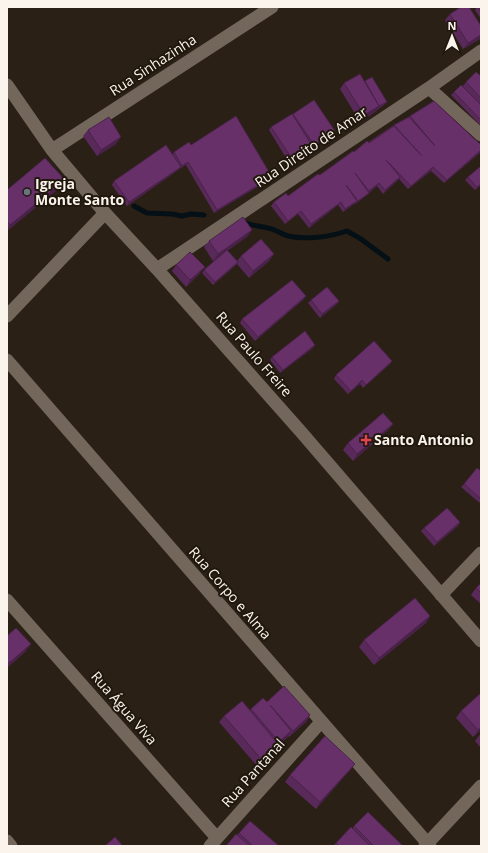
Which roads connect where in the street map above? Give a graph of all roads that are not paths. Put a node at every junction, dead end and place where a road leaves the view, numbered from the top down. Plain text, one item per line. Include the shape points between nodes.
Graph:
1 (272, 7) edge
2 (481, 51) edge
3 (7, 85) edge
4 (429, 88) junction
5 (481, 134) edge
6 (52, 150) junction
7 (105, 213) junction
8 (157, 269) junction
9 (7, 316) edge
10 (7, 360) edge
11 (481, 553) edge
12 (441, 594) junction
13 (7, 600) edge
14 (481, 640) edge
15 (321, 722) junction
16 (481, 786) edge
17 (7, 841) edge
18 (213, 842) edge
19 (428, 845) edge
20 (11, 846) edge

1 - 6 street, Rua Sinhazinha
2 - 4 street, Rua Direito de Amar
3 - 6 street, Rua Paulo Freire
4 - 5 street
4 - 8 street, Rua Direito de Amar
6 - 7 street, Rua Paulo Freire
7 - 8 street, Rua Paulo Freire
7 - 9 street
8 - 12 street, Rua Paulo Freire
10 - 15 street, Rua Corpo e Alma
11 - 12 street
12 - 14 street, Rua Paulo Freire
13 - 18 street, Rua Água Viva
15 - 18 street, Rua Pantanal
15 - 19 street, Rua Corpo e Alma
16 - 19 street
17 - 20 street

